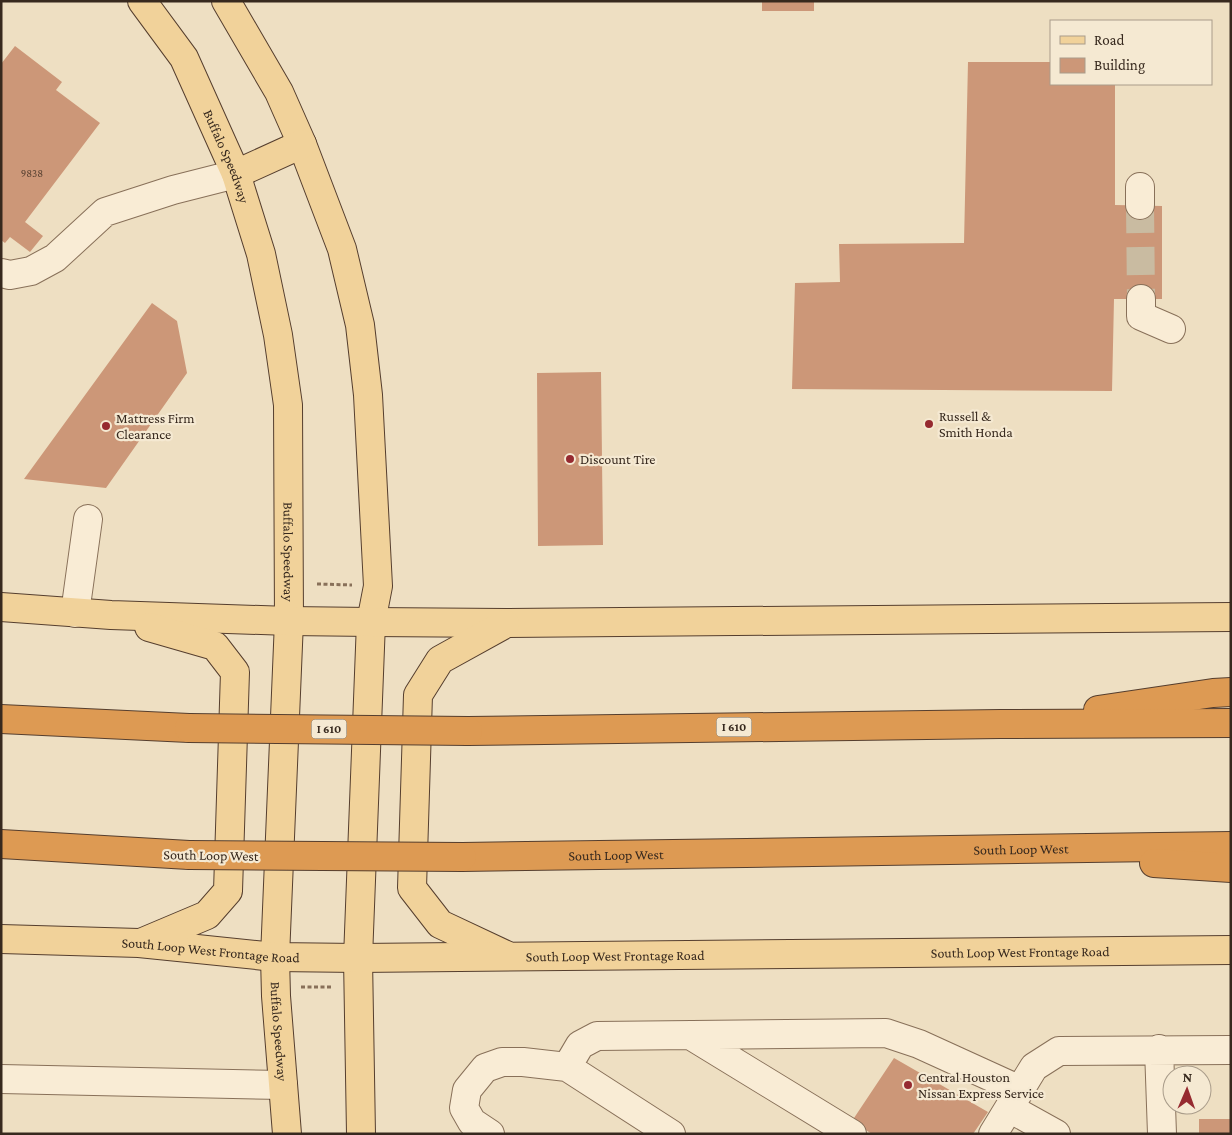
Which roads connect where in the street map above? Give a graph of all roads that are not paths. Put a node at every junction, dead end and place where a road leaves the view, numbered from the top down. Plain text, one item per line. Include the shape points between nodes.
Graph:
1 (142, 1) edge
2 (226, 1) edge
3 (302, 144) junction
4 (236, 174) junction
5 (1, 274) edge
6 (1141, 299) tunnel mouth
7 (1172, 329) dead end
8 (88, 519) dead end
9 (1, 607) edge
10 (75, 612) junction
11 (111, 616) junction
12 (1231, 617) edge
13 (289, 621) junction
14 (371, 622) junction
15 (506, 623) junction
16 (1231, 692) edge
17 (1, 719) edge
18 (1231, 723) edge
19 (1000, 724) junction
20 (1, 844) edge
21 (1231, 846) edge
22 (928, 850) junction
23 (1231, 868) edge
24 (1, 939) edge
25 (139, 943) junction
26 (1231, 950) edge
27 (275, 957) junction
28 (358, 958) junction
29 (512, 958) junction
30 (690, 1035) junction
31 (1159, 1049) junction
32 (1231, 1050) edge
33 (567, 1067) junction
34 (1, 1080) edge
35 (283, 1085) junction
36 (1014, 1099) junction
37 (287, 1134) edge
38 (361, 1134) edge
39 (490, 1134) edge
40 (671, 1134) edge
41 (852, 1134) edge
42 (992, 1134) edge
43 (1056, 1134) edge
44 (1162, 1134) edge

1 - 4 main road, Buffalo Speedway via 184,58
2 - 3 main road via 279,92
3 - 4 main road
3 - 14 main road via 342,249 360,325 368,395 378,586
4 - 5 lane via 105,212 55,258 31,271
4 - 13 main road, Buffalo Speedway via 261,254 288,405
6 - 7 lane via 1142,316
8 - 10 lane
9 - 10 main road
10 - 11 main road
11 - 13 main road
11 - 25 main road via 215,646 235,672 228,891 207,915
12 - 15 main road
13 - 14 main road
13 - 27 main road, Buffalo Speedway
14 - 15 main road
14 - 28 main road
15 - 29 main road via 440,660 418,695 412,888 440,924
16 - 19 highway
17 - 19 highway, I 610, bridge via 190,728 468,731
18 - 19 highway, I 610
20 - 22 highway, South Loop West, bridge via 190,855 462,858
21 - 22 highway, South Loop West
22 - 23 highway
24 - 25 main road, South Loop West Frontage Road
25 - 27 main road, South Loop West Frontage Road
26 - 29 main road, South Loop West Frontage Road
27 - 28 main road, South Loop West Frontage Road
27 - 35 main road, Buffalo Speedway
28 - 29 main road, South Loop West Frontage Road
28 - 38 main road
30 - 33 lane via 597,1036 580,1044
30 - 36 lane via 886,1033 919,1044
30 - 41 lane
31 - 32 lane
31 - 36 lane via 1059,1051 1034,1067
31 - 44 lane
33 - 39 lane via 502,1062 485,1068 467,1090 464,1108 472,1122
33 - 40 lane
34 - 35 lane
35 - 37 main road, Buffalo Speedway
36 - 42 lane
36 - 43 lane

